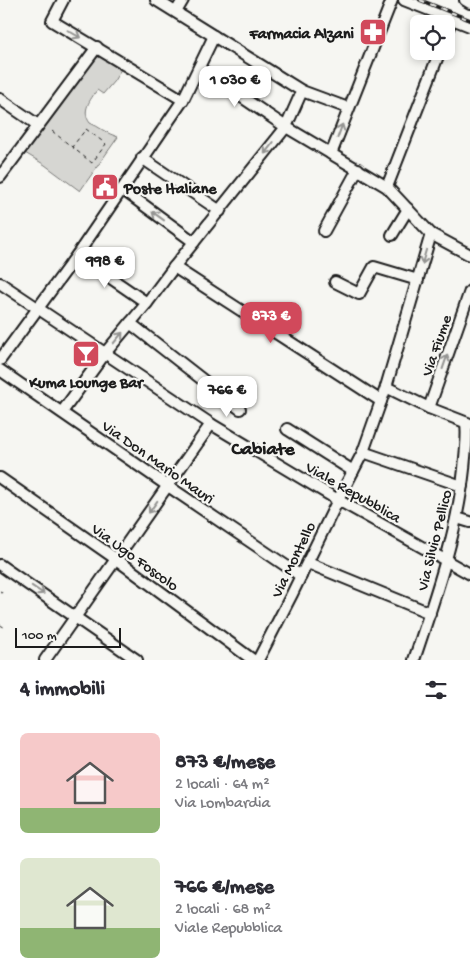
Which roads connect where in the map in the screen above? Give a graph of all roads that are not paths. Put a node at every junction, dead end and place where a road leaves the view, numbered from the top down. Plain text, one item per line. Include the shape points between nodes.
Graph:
1 (63, 0) edge
2 (156, 0) edge
3 (183, 0) edge
4 (392, 0) edge
5 (404, 0) edge
6 (465, 0) edge
7 (470, 3) edge
8 (176, 12) junction
9 (444, 15) edge
10 (455, 19) edge
11 (470, 26) edge
12 (214, 36) junction
13 (97, 47) junction
14 (436, 60) edge
15 (199, 68) junction
16 (302, 91) junction
17 (0, 99) edge
18 (183, 100) junction
19 (348, 108) junction
20 (38, 125) junction
21 (286, 127) junction
22 (331, 154) junction
23 (142, 158) junction
24 (358, 170) junction
25 (0, 177) edge
26 (387, 187) junction
27 (122, 189) junction
28 (408, 208) junction
29 (220, 211) junction
30 (324, 231) dead end
31 (431, 234) junction
32 (392, 236) dead end
33 (194, 242) junction
34 (77, 255) junction
35 (470, 255) edge
36 (174, 267) junction
37 (418, 280) junction
38 (335, 282) dead end
39 (0, 283) edge
40 (470, 291) edge
41 (147, 303) junction
42 (37, 308) junction
43 (130, 324) junction
44 (106, 352) junction
45 (0, 360) edge
46 (0, 370) edge
47 (386, 387) junction
48 (381, 400) junction
49 (429, 408) junction
50 (240, 409) dead end
51 (62, 412) junction
52 (211, 424) junction
53 (468, 424) edge
54 (287, 429) dead end
55 (364, 452) junction
56 (353, 471) junction
57 (0, 478) edge
58 (168, 486) junction
59 (462, 486) junction
60 (338, 500) junction
61 (457, 518) junction
62 (470, 522) edge
63 (116, 560) junction
64 (447, 561) junction
65 (308, 563) junction
66 (0, 565) edge
67 (470, 574) edge
68 (301, 576) junction
69 (430, 613) junction
70 (75, 616) junction
71 (45, 660) edge
72 (137, 660) edge
73 (253, 660) edge
74 (258, 660) edge
75 (414, 660) edge

1 -> 13 street via 52,21
2 - 8 street
3 - 8 street
4 - 19 street
5 - 9 street
6 - 7 street
8 - 12 street
10 - 11 street
12 - 15 street
12 - 16 street
13 - 18 street
13 - 20 street
14 - 26 street
15 - 18 street
15 - 21 street
16 - 19 street
16 - 21 street
17 - 20 street
18 - 23 street
22 -> 19 street
20 - 25 street
21 - 22 street
21 -> 29 street
22 - 24 street
23 - 27 street
23 - 29 street
24 - 26 street
24 - 30 street
26 - 28 street
33 -> 27 street
27 - 34 street
28 - 31 street
28 - 32 street
29 - 33 street
31 - 35 street
31 -> 37 street, Via Montello
33 - 36 street
34 - 41 street
34 - 42 street
36 - 41 street
36 - 48 street
37 - 38 street via 374,267 359,294
37 - 47 street, Via Montello
39 - 42 street, Viale Repubblica
49 -> 40 street, Via Fiume
41 - 43 street
42 - 44 street, Viale Repubblica
42 - 45 street
44 -> 43 street
43 - 50 street
44 - 51 street
44 - 52 street, Viale Repubblica
46 - 51 street, Via Don Mario Mauri
47 - 48 street, Via Montello
47 - 49 street
48 - 55 street, Via Montello
49 - 53 street
51 - 58 street, Via Don Mario Mauri
52 - 58 street
52 - 60 street, Viale Repubblica
53 - 59 street, Via Silvio Pellico
54 - 56 street
55 - 56 street, Via Montello
55 - 59 street
56 - 60 street, Via Montello
57 - 63 street, Via Ugo Foscolo
58 -> 63 street
58 - 68 street, Via Don Mario Mauri
59 - 61 street, Via Silvio Pellico
60 - 64 street, Viale Repubblica
60 - 65 street, Via Montello
61 - 62 street
61 - 64 street, Via Silvio Pellico
63 - 70 street
63 - 73 street, Via Ugo Foscolo
64 - 67 street, Viale Repubblica
64 - 69 street, Via Silvio Pellico
65 - 68 street, Via Montello
65 - 69 street
66 -> 70 street
68 - 74 street, Via Montello
69 - 75 street, Via Silvio Pellico
70 - 71 street
70 - 72 street

